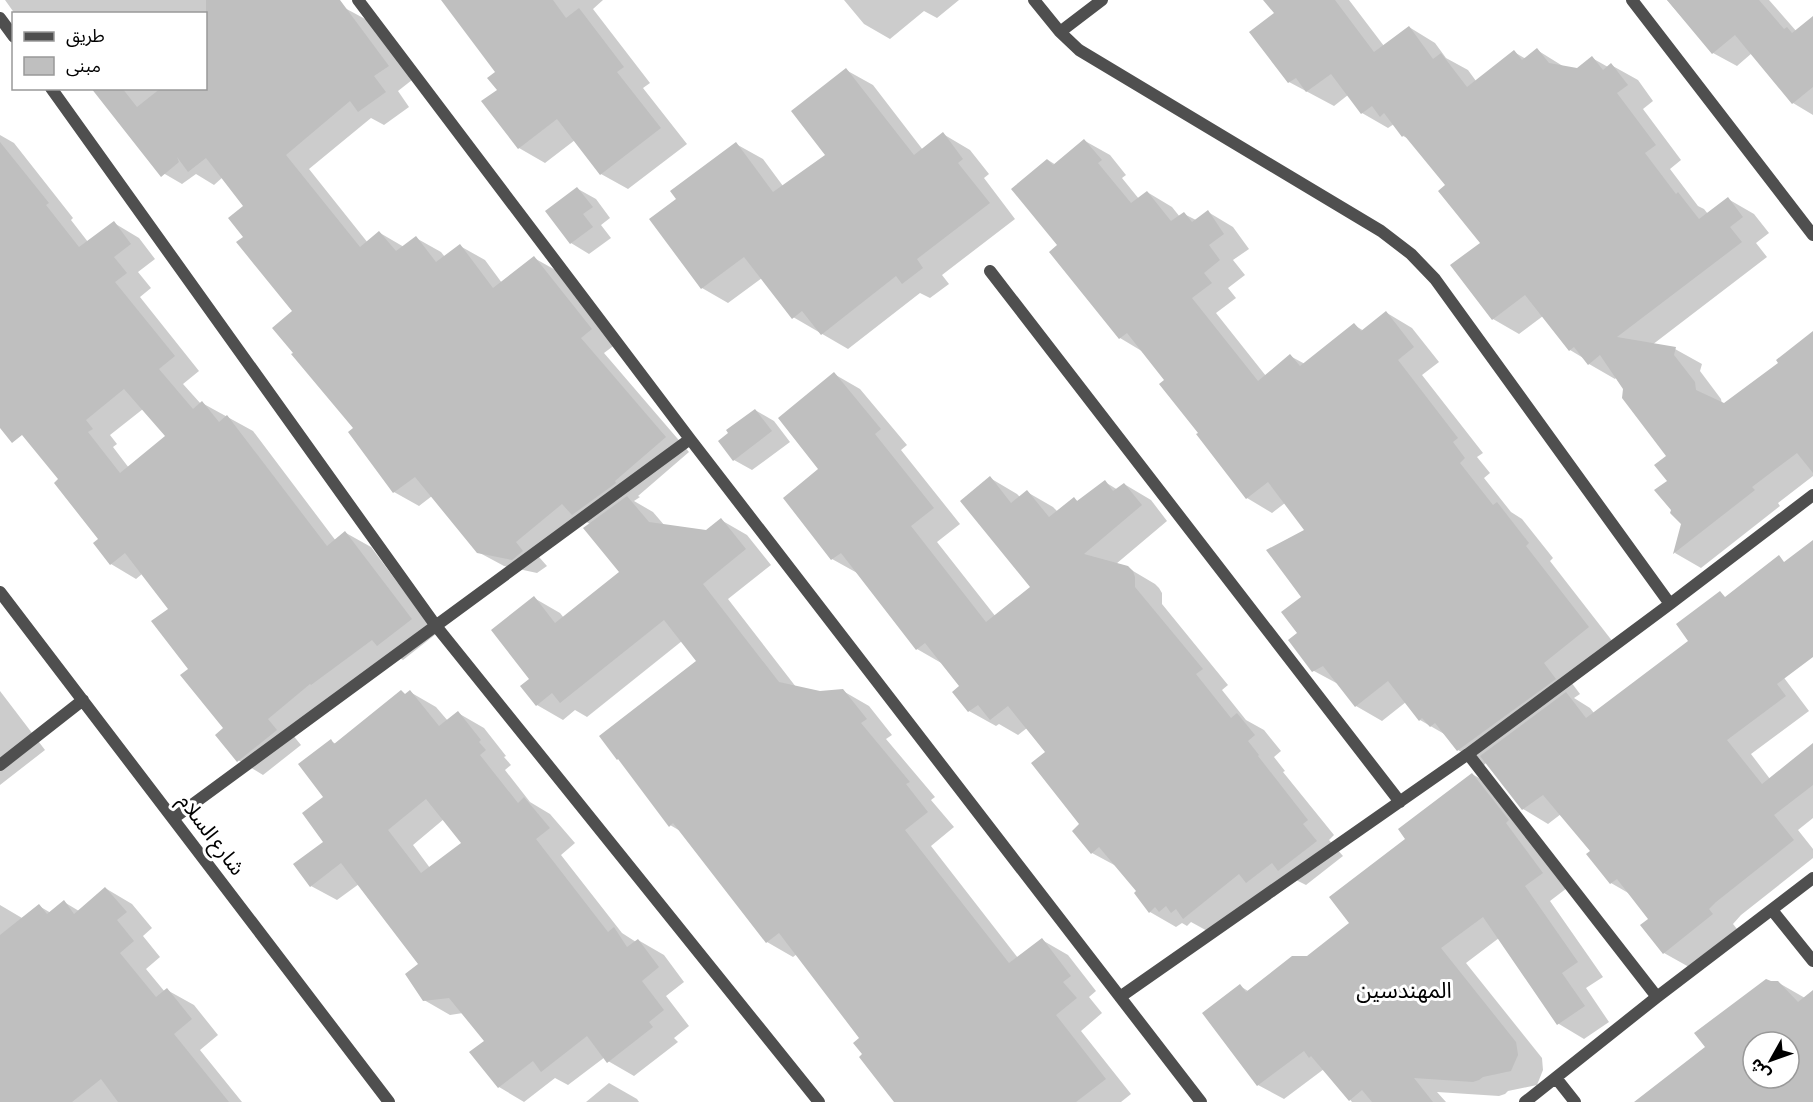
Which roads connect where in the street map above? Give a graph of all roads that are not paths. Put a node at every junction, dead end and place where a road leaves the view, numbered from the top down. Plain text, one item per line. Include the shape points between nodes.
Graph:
1 (358, 0) edge
2 (1034, 0) edge
3 (1102, 0) edge
4 (1632, 0) edge
5 (0, 18) edge
6 (1060, 32) junction
7 (12, 34) edge
8 (52, 90) edge
9 (1813, 235) edge
10 (990, 271) dead end
11 (690, 439) junction
12 (1813, 495) edge
13 (0, 592) edge
14 (1670, 604) junction
15 (436, 626) junction
16 (83, 700) junction
17 (1468, 754) junction
18 (0, 765) edge
19 (1400, 802) junction
20 (174, 818) junction
21 (1813, 878) edge
22 (1772, 910) junction
23 (1813, 961) edge
24 (1120, 997) junction
25 (1657, 997) junction
26 (1556, 1078) junction
27 (389, 1102) edge
28 (819, 1102) edge
29 (1201, 1102) edge
30 (1525, 1102) edge
31 (1575, 1102) edge

1 - 11 street
2 - 6 street
3 - 6 street
4 - 9 street
5 - 7 street
6 - 14 street via 1079,50 1381,231 1411,254 1435,279
8 - 15 street
10 - 19 street
11 - 15 street
11 - 24 street
12 - 14 street
13 - 16 street, شارع السلام
14 - 17 street
15 - 20 street
15 - 28 street
16 - 18 street
16 - 20 street, شارع السلام
17 - 19 street
17 - 25 street
19 - 24 street
20 - 27 street, شارع السلام
21 - 22 street
22 - 23 street
22 - 25 street
24 - 29 street
25 - 26 street
26 - 30 street
26 - 31 street

